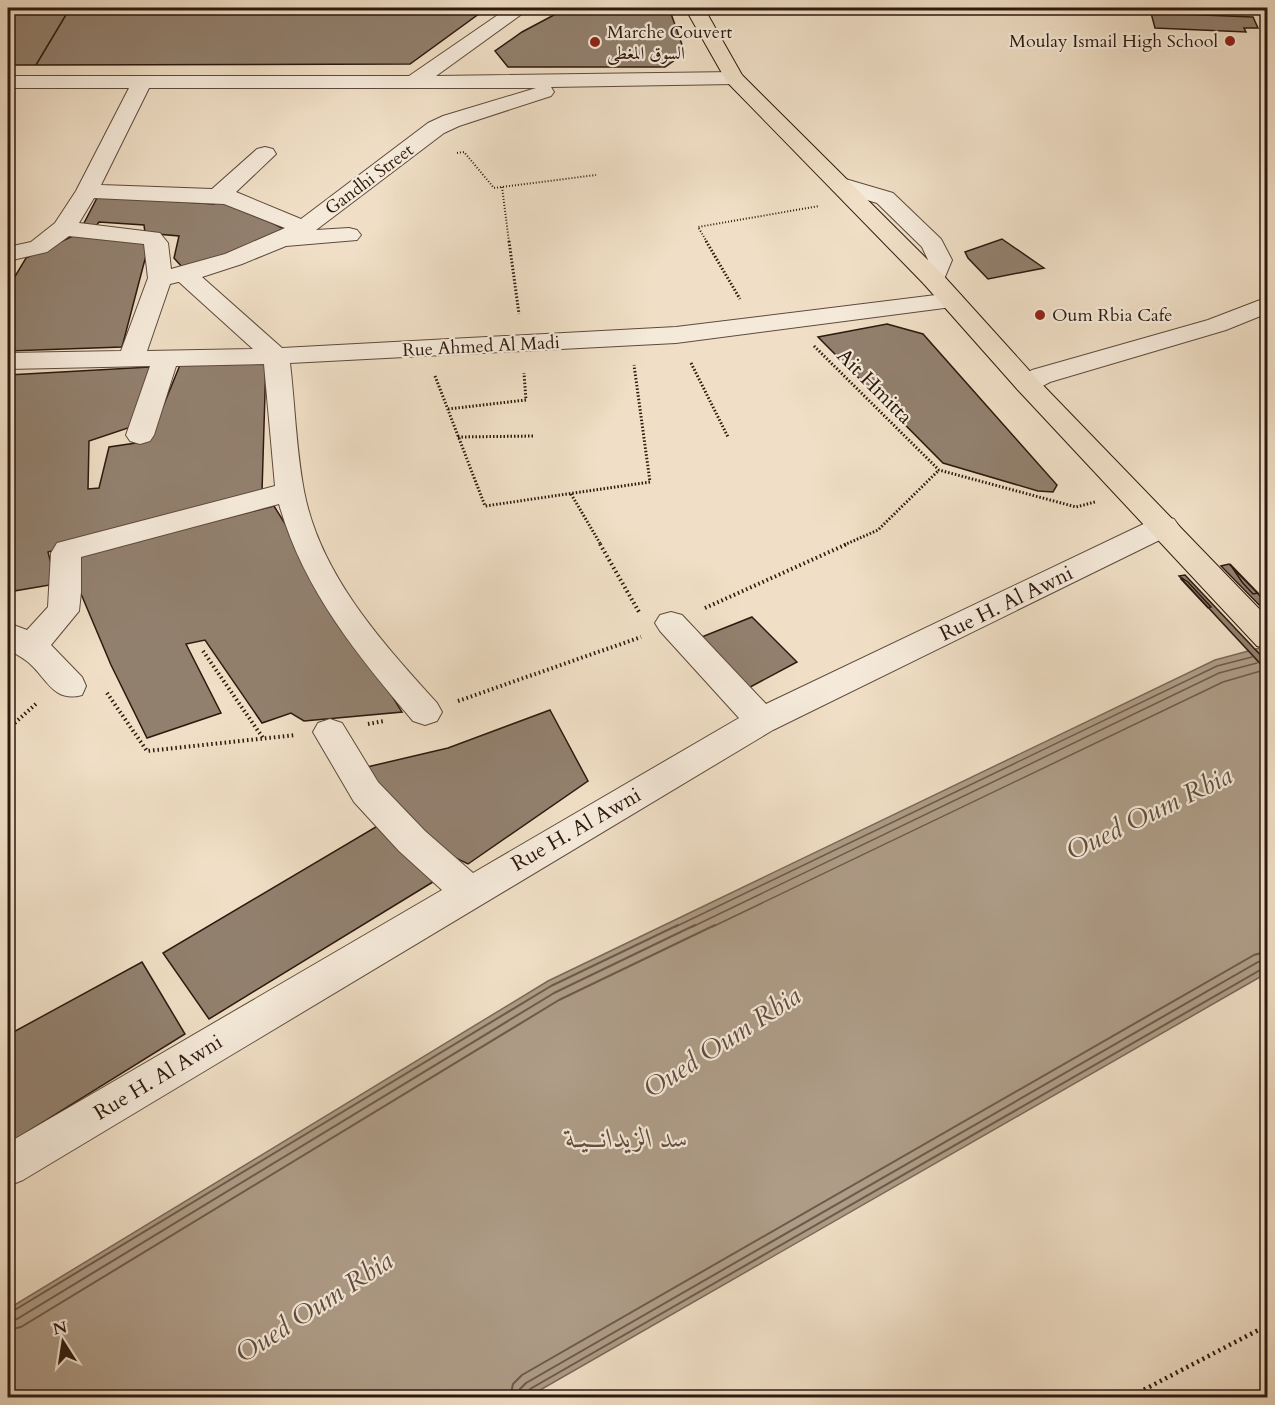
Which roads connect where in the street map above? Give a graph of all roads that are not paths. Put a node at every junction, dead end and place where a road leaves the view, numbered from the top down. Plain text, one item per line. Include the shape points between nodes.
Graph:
1 (520, 8) edge
2 (695, 8) edge
3 (734, 78) junction
4 (580, 81) junction
5 (8, 82) edge
6 (142, 82) junction
7 (412, 82) junction
8 (265, 154) dead end
9 (87, 191) junction
10 (218, 196) junction
11 (64, 228) junction
12 (304, 228) junction
13 (349, 234) dead end
14 (282, 239) junction
15 (8, 256) edge
16 (173, 277) junction
17 (952, 300) junction
18 (1268, 304) edge
19 (276, 356) junction
20 (166, 357) junction
21 (131, 358) junction
22 (8, 361) edge
23 (1027, 384) junction
24 (140, 435) dead end
25 (290, 492) junction
26 (1164, 526) junction
27 (661, 628) road end
28 (1268, 638) edge
29 (19, 640) edge
30 (70, 686) road end
31 (425, 712) road end
32 (761, 721) junction
33 (330, 732) road end
34 (469, 892) junction
35 (8, 1166) edge

1 - 7 street
2 - 3 main road
3 - 4 street
3 - 17 main road
4 - 7 street
4 - 12 street, Gandhi Street via 451,121 426,135
5 - 6 street
6 - 7 street
6 - 9 street
8 - 10 street
9 - 10 street
9 - 11 street
10 - 12 street
11 - 15 street via 39,247
11 - 16 street via 152,238
12 - 14 street, Gandhi Street
13 - 14 street
14 - 16 street, Gandhi Street
16 - 19 street
16 - 21 street
17 - 19 street, Rue Ahmed Al Madi via 676,335
17 - 23 main road
18 - 23 street via 1217,325 1041,376
19 - 20 street, Rue Ahmed Al Madi
19 - 25 street
20 - 21 street, Rue Ahmed Al Madi
20 - 24 street
21 - 22 street, Rue Ahmed Al Madi
23 - 26 main road
25 - 29 street via 68,550 63,611
25 - 31 street via 314,562 366,644
26 - 28 main road
26 - 32 street, Rue H. Al Awni
27 - 32 street
29 - 30 street
32 - 34 street, Rue H. Al Awni
33 - 34 street via 366,792
34 - 35 street, Rue H. Al Awni

